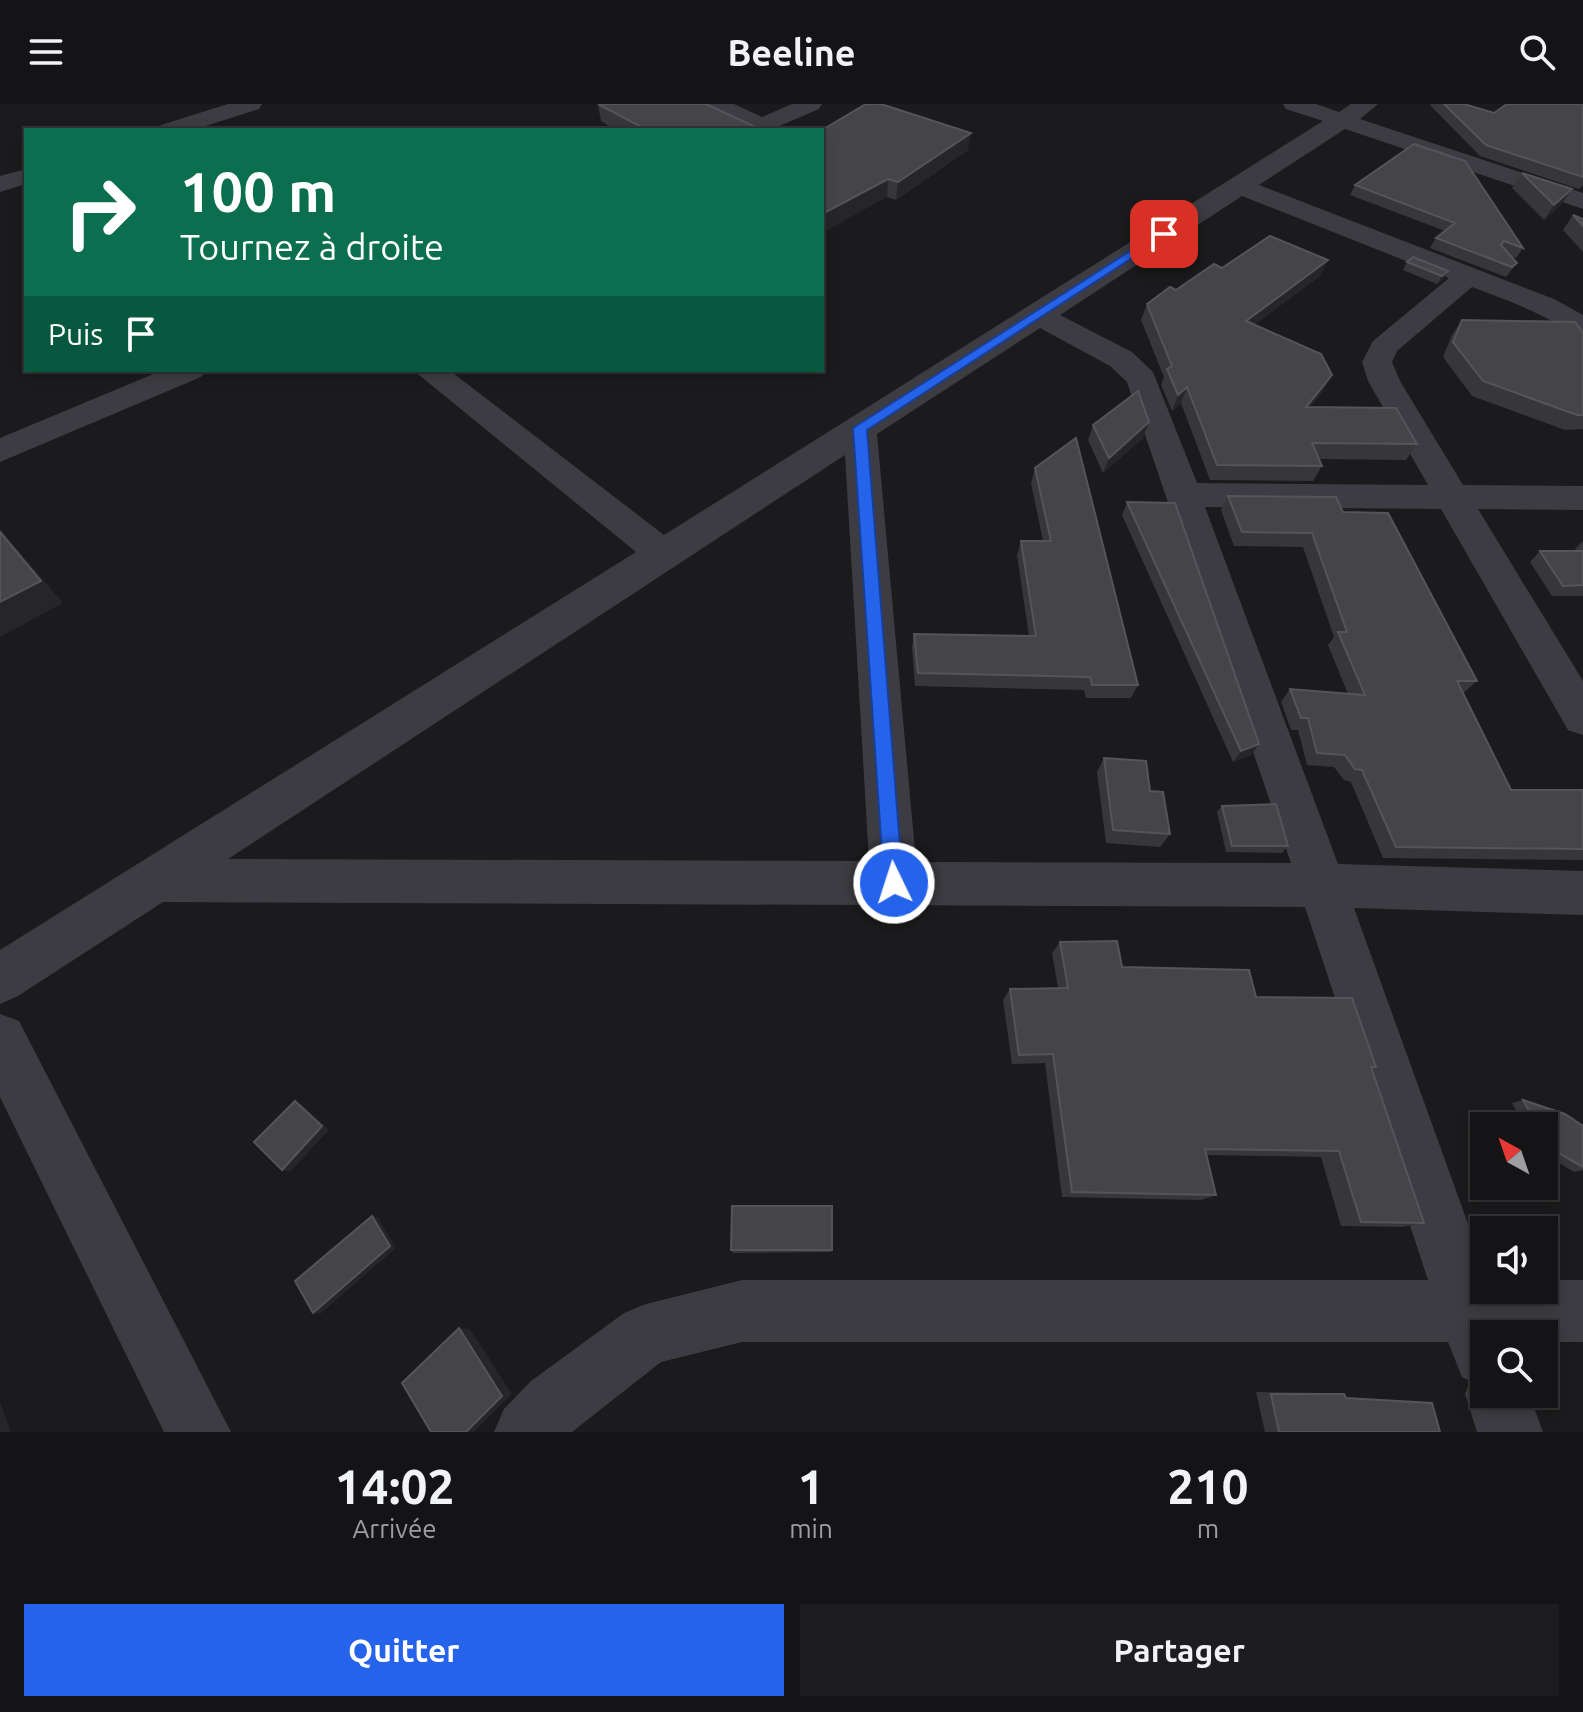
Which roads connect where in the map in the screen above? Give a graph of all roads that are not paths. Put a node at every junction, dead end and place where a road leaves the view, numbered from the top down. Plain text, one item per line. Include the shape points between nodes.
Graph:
1 (251, 104) edge
2 (715, 104) edge
3 (811, 104) edge
4 (1294, 104) edge
5 (1354, 112) edge
6 (175, 128) edge
7 (756, 128) edge
8 (24, 177) edge
9 (0, 184) edge
10 (1239, 186) junction
11 (1583, 201) edge
12 (1469, 275) junction
13 (1038, 315) junction
14 (1583, 330) edge
15 (185, 372) edge
16 (432, 372) edge
17 (860, 428) junction
18 (0, 451) edge
19 (1183, 495) junction
20 (1453, 498) junction
21 (1583, 498) edge
22 (664, 554) junction
23 (1583, 718) edge
24 (156, 880) junction
25 (894, 883) junction
26 (1322, 885) junction
27 (1583, 893) edge
28 (0, 979) edge
29 (0, 1040) edge
30 (1583, 1311) edge
31 (1472, 1320) edge
32 (1539, 1320) edge
33 (1470, 1333) edge
34 (1502, 1408) edge
35 (198, 1432) edge
36 (527, 1432) edge
37 (1510, 1432) edge

1 - 6 street
2 - 7 street
3 - 7 street
4 - 5 street
5 - 10 street
5 - 11 street
8 - 9 street
10 - 12 street
10 - 13 street
12 - 14 street via 1544,305
12 - 20 street via 1384,347 1377,362
13 - 17 street
13 - 19 street via 1121,359 1142,379
15 - 18 street
16 - 22 street
17 - 22 street
17 - 25 street
19 - 20 street
19 - 26 street
20 - 21 street
20 - 23 street
22 - 24 street
24 - 25 street
24 - 28 street
25 - 26 street
26 - 27 street
26 - 31 street
29 - 35 street
30 - 32 street
33 - 36 street via 742,1311 646,1335 554,1404
34 - 37 street

